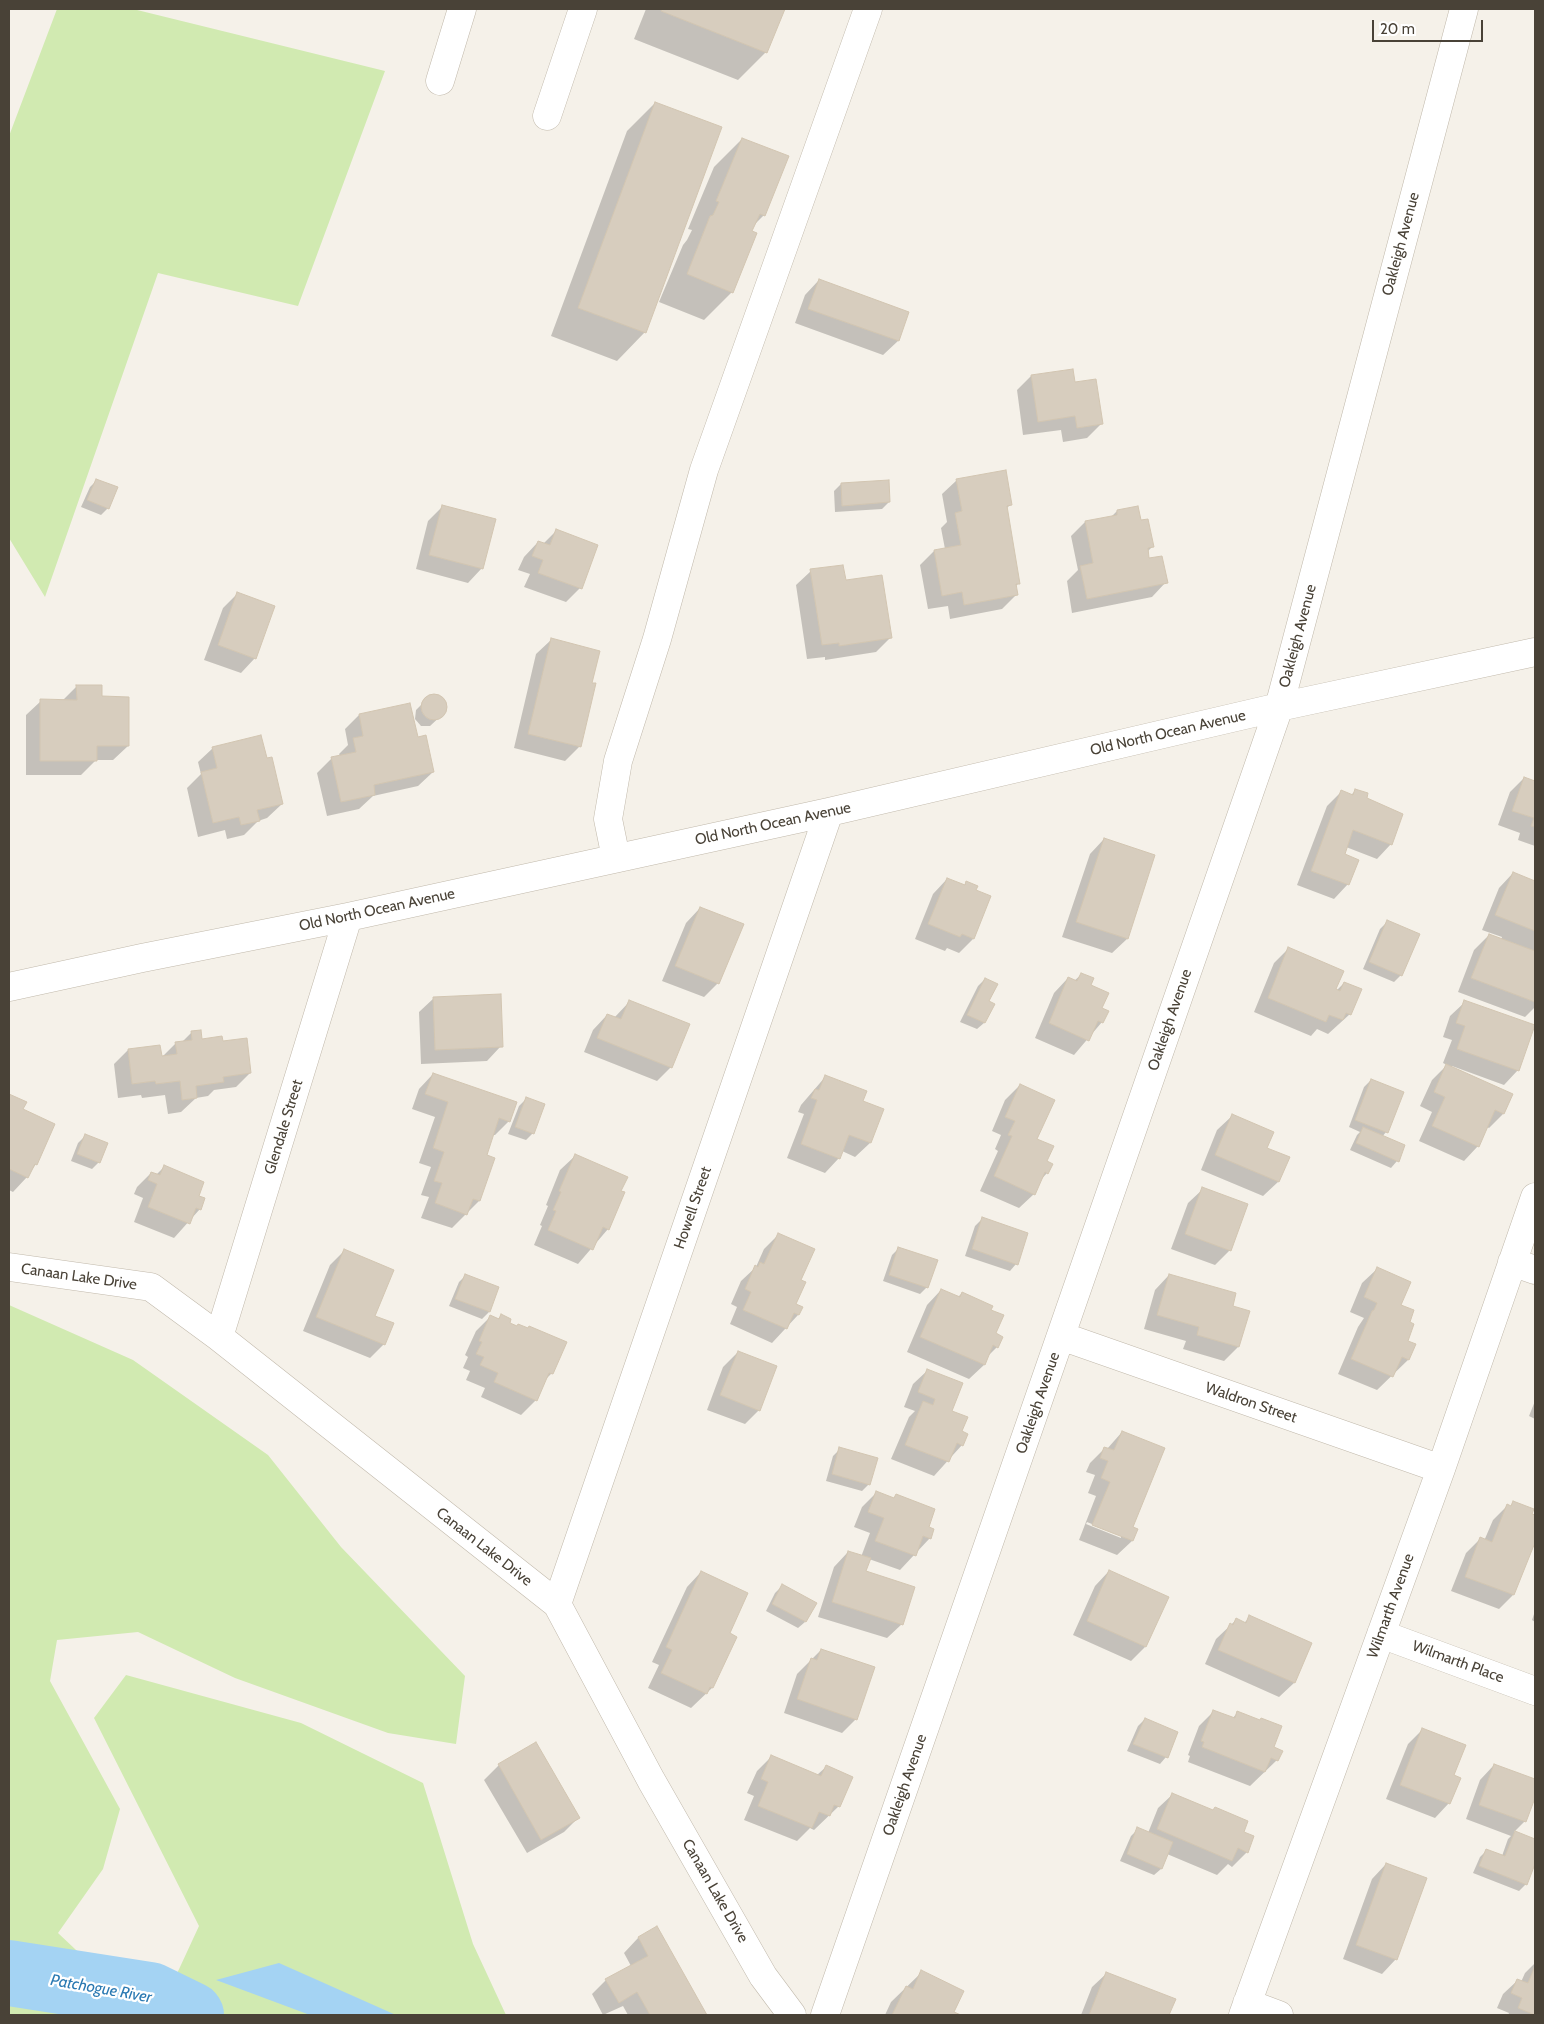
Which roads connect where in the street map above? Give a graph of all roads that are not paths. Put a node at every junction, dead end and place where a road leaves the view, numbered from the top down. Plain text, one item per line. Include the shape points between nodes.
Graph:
1 (462, 9) edge
2 (583, 9) edge
3 (868, 9) edge
4 (1464, 9) edge
5 (440, 81) dead end
6 (547, 116) dead end
7 (1535, 652) edge
8 (1279, 707) junction
9 (830, 812) junction
10 (616, 858) junction
11 (348, 917) junction
12 (9, 987) edge
13 (1535, 1197) edge
14 (1524, 1266) edge
15 (9, 1267) edge
16 (1061, 1336) junction
17 (219, 1337) junction
18 (1441, 1469) junction
19 (557, 1604) junction
20 (1381, 1634) junction
21 (1535, 1691) edge
22 (1245, 2009) edge
23 (792, 2015) edge
24 (825, 2015) edge
25 (1279, 2015) edge

1 - 5 street
2 - 6 street
3 - 10 street via 704,470 657,639 618,762 608,819
4 - 8 street, Oakleigh Avenue
7 - 8 street, Old North Ocean Avenue
8 - 9 street, Old North Ocean Avenue
8 - 16 street, Oakleigh Avenue
9 - 10 street, Old North Ocean Avenue
9 - 19 street, Howell Street
10 - 11 street, Old North Ocean Avenue
11 - 12 street, Old North Ocean Avenue
11 - 17 street, Glendale Street
13 - 14 street, Wilmarth Avenue
14 - 18 street, Wilmarth Avenue
15 - 17 street, Canaan Lake Drive via 151,1287
16 - 18 street, Waldron Street
16 - 24 street, Oakleigh Avenue
17 - 19 street, Canaan Lake Drive
18 - 20 street, Wilmarth Avenue
19 - 23 street, Canaan Lake Drive via 656,1789 763,1976
20 - 21 street, Wilmarth Place
20 - 22 street, Wilmarth Avenue
22 - 25 street

